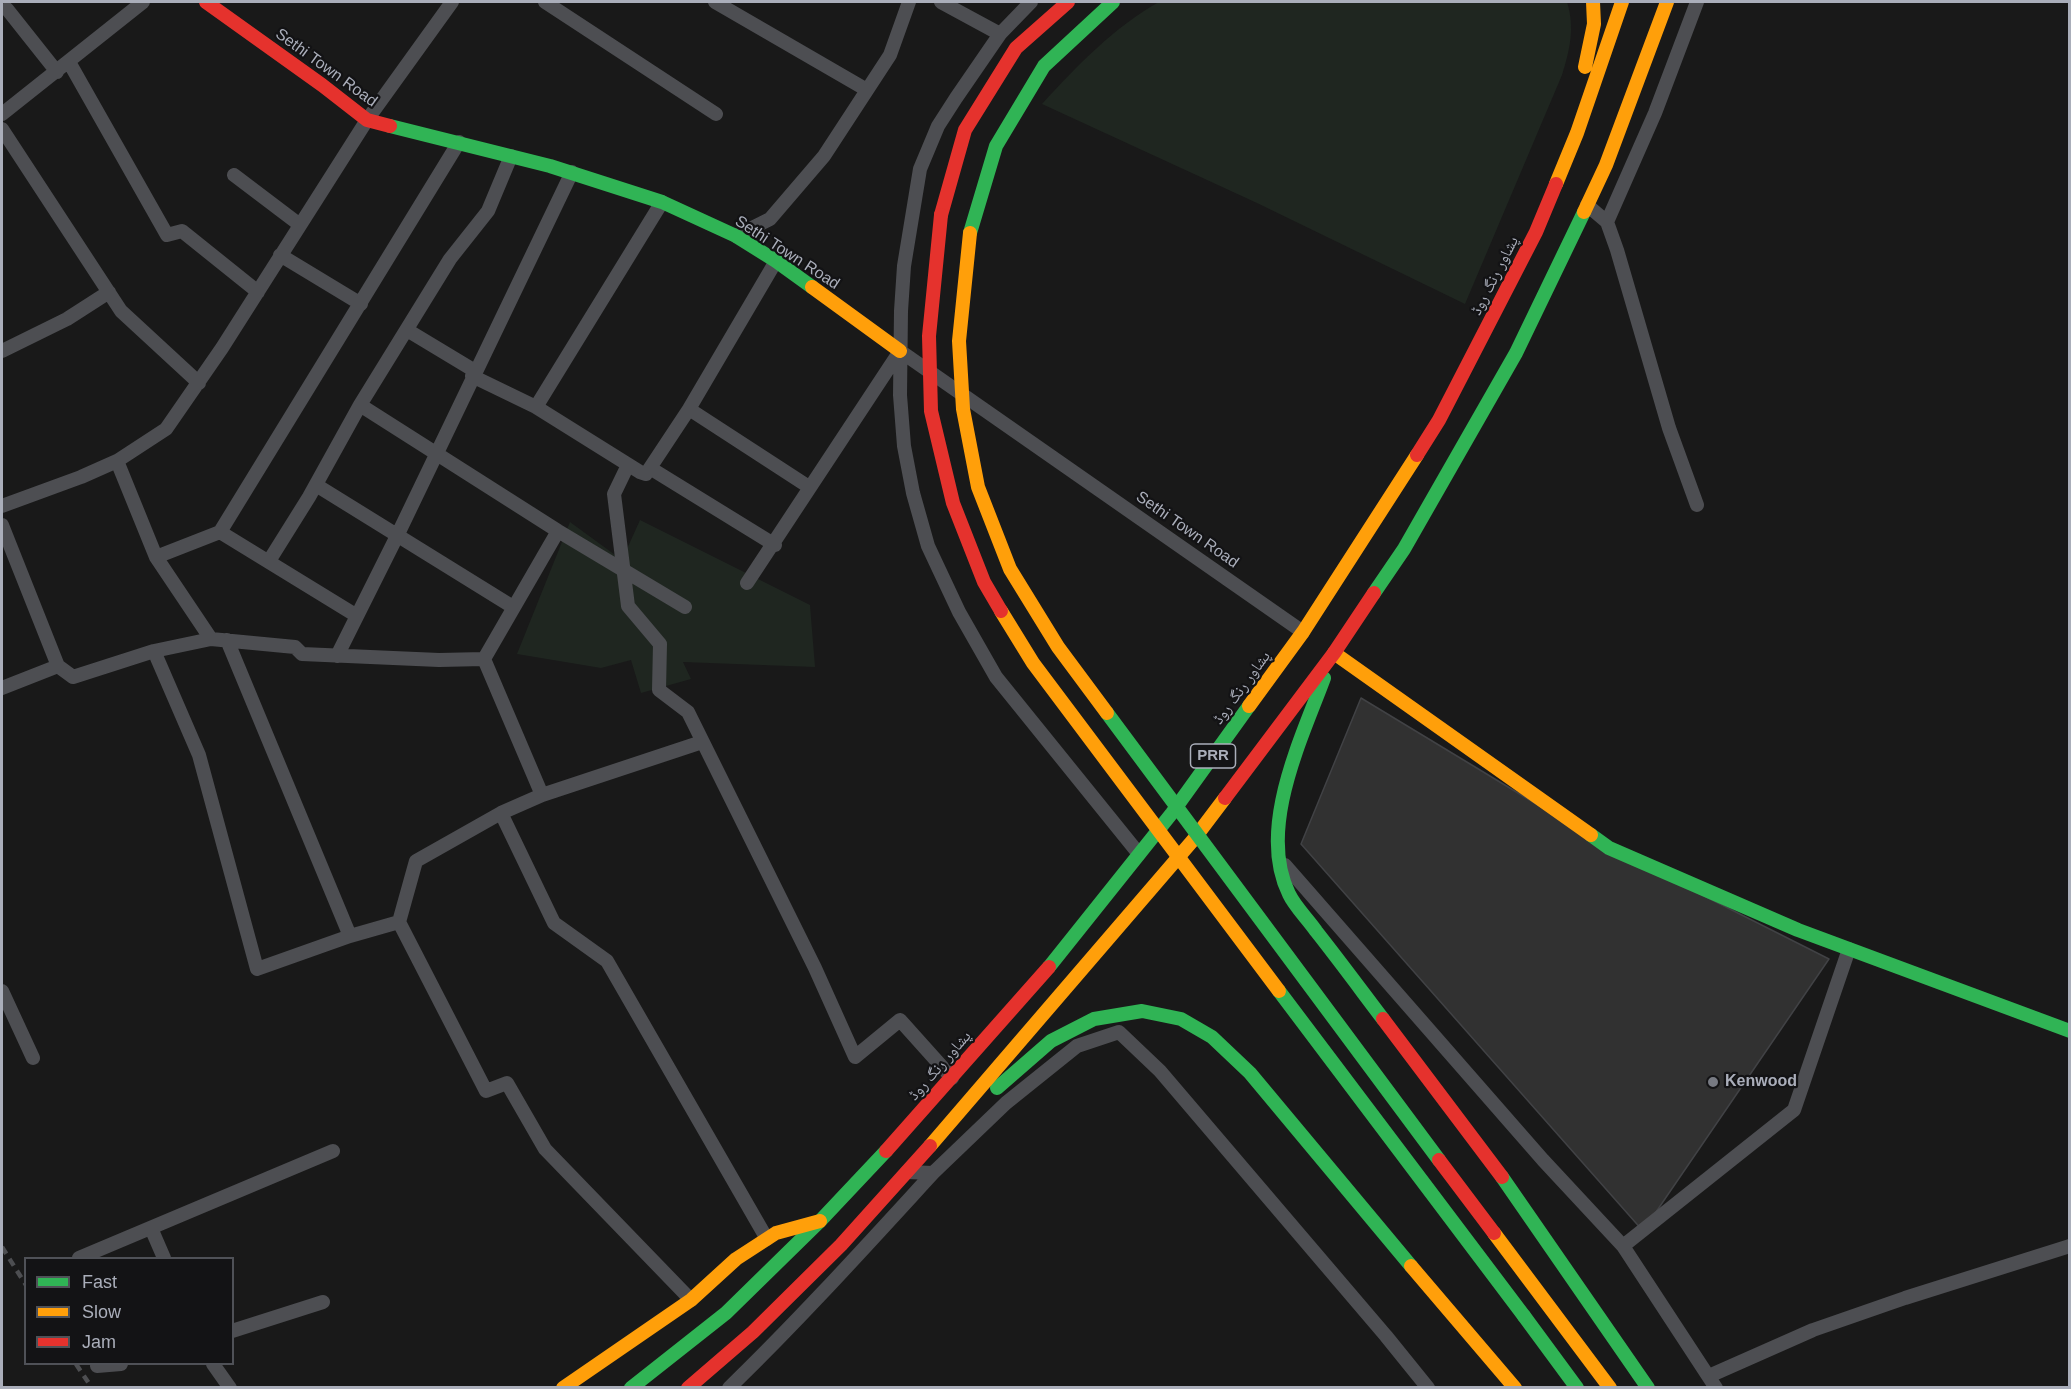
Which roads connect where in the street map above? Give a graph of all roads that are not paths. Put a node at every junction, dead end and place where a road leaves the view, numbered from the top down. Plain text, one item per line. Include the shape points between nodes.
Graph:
1 (143, 2) edge
2 (452, 2) edge
3 (545, 2) edge
4 (715, 2) edge
5 (909, 2) edge
6 (942, 2) edge
7 (1031, 2) edge
8 (1068, 2) edge
9 (1113, 2) edge
10 (1593, 2) edge
11 (1622, 2) edge
12 (1667, 2) edge
13 (1697, 2) edge
14 (216, 4) edge
15 (7, 9) dead end
16 (1000, 34) junction
17 (69, 62) junction
18 (57, 72) junction
19 (867, 90) junction
20 (2, 114) edge
21 (716, 114) dead end
22 (367, 120) junction
23 (2, 129) edge
24 (1577, 133) junction
25 (459, 142) junction
26 (511, 156) junction
27 (572, 172) junction
28 (234, 175) dead end
29 (662, 202) junction
30 (1587, 205) junction
31 (1607, 222) junction
32 (300, 225) junction
33 (736, 236) junction
34 (280, 255) junction
35 (776, 261) junction
36 (109, 292) junction
37 (258, 292) junction
38 (361, 304) junction
39 (407, 330) junction
40 (2, 351) edge
41 (900, 351) junction
42 (474, 373) junction
43 (199, 383) junction
44 (360, 405) junction
45 (536, 407) junction
46 (689, 409) junction
47 (437, 454) junction
48 (117, 461) junction
49 (628, 465) junction
50 (650, 468) junction
51 (316, 485) junction
52 (809, 487) junction
53 (1697, 505) dead end
54 (2, 506) edge
55 (2, 525) edge
56 (558, 531) junction
57 (220, 532) junction
58 (398, 534) junction
59 (774, 544) junction
60 (156, 557) junction
61 (270, 561) junction
62 (625, 571) junction
63 (747, 583) dead end
64 (685, 606) dead end
65 (513, 608) junction
66 (357, 616) junction
67 (1303, 632) junction
68 (211, 639) junction
69 (227, 640) junction
70 (154, 651) junction
71 (1334, 653) junction
72 (337, 656) junction
73 (484, 659) junction
74 (58, 666) junction
75 (2, 688) edge
76 (702, 742) junction
77 (542, 795) junction
78 (501, 813) junction
79 (1139, 854) junction
80 (1277, 856) junction
81 (399, 922) junction
82 (350, 936) junction
83 (1850, 949) junction
84 (2, 991) edge
85 (2070, 1031) edge
86 (33, 1058) dead end
87 (952, 1078) junction
88 (945, 1129) junction
89 (333, 1151) dead end
90 (907, 1172) junction
91 (933, 1173) junction
92 (821, 1220) junction
93 (151, 1228) junction
94 (767, 1239) junction
95 (1623, 1246) junction
96 (2070, 1246) edge
97 (81, 1257) edge
98 (164, 1257) edge
99 (691, 1300) junction
100 (323, 1302) dead end
101 (234, 1330) edge
102 (109, 1365) edge
103 (214, 1365) edge
104 (97, 1366) dead end
105 (1713, 1382) edge
106 (230, 1388) edge
107 (563, 1388) edge
108 (631, 1388) edge
109 (688, 1388) edge
110 (729, 1388) edge
111 (1428, 1388) edge
112 (1515, 1388) edge
113 (1577, 1388) edge
114 (1610, 1388) edge
115 (1648, 1388) edge

1 - 17 street
2 - 22 street
3 - 21 street
4 - 19 street
5 - 19 street via 890,55
6 - 16 street
7 - 16 street
8 - 113 main road, bridge via 1016,48 964,130 941,216 929,336 931,411 953,503 984,582 1033,663
9 - 114 main road, bridge via 1044,66 996,146 970,233 960,340 963,409 978,487 1010,570 1058,647
10 - 24 main road via 1594,24
11 - 24 main road, پشاور رنگ روڈ / PRR
12 - 30 main road, PRR via 1606,165
13 - 31 street via 1655,113
14 - 22 main road, Sethi Town Road
15 - 18 street
16 - 41 street via 938,126 920,169 904,266
17 - 18 street
17 - 37 street via 167,235 182,231
18 - 20 street
19 - 33 street via 824,156 770,219
22 - 25 main road, Sethi Town Road
22 - 32 street
23 - 36 street
24 - 67 main road, پشاور رنگ روڈ / PRR via 1536,232 1439,420
25 - 26 main road, Sethi Town Road
25 - 38 street
26 - 27 main road, Sethi Town Road
26 - 39 street via 488,211 450,259
27 - 29 main road, Sethi Town Road
27 - 42 street
28 - 32 street
29 - 33 main road, Sethi Town Road
29 - 45 street
30 - 31 street
30 - 71 main road, PRR via 1516,353 1404,549
31 - 53 street
32 - 34 street
33 - 35 main road, Sethi Town Road
34 - 37 street
34 - 38 street
35 - 41 main road, Sethi Town Road
35 - 46 street
36 - 40 street via 67,319
36 - 43 street via 121,311
37 - 43 street
38 - 57 street
39 - 42 street
39 - 44 street
41 - 52 street
41 - 67 street, Sethi Town Road
41 - 79 street via 904,446 913,493 928,546 959,612 996,677
42 - 45 street
42 - 47 street
43 - 48 street via 166,429
44 - 47 street
44 - 51 street
45 - 49 street
46 - 50 street
46 - 52 street
47 - 56 street
47 - 58 street
48 - 54 street
48 - 60 street
49 - 50 street via 646,474
49 - 62 street via 614,494
50 - 59 street
51 - 58 street
51 - 61 street
52 - 59 street
55 - 74 street
56 - 62 street
56 - 65 street
57 - 60 street
57 - 61 street
58 - 65 street
58 - 66 street
59 - 63 street
60 - 68 street
61 - 66 street
62 - 64 street
62 - 76 street via 628,606 660,644 660,690 688,712
65 - 73 street
66 - 72 street
67 - 79 main road, پشاور رنگ روڈ / PRR
68 - 69 street
68 - 70 street
69 - 72 street via 295,647 302,654
69 - 82 street
70 - 74 street via 73,677
70 - 82 street via 199,755 257,969
71 - 80 main road via 1281,804
71 - 83 main road via 1609,848
71 - 88 main road, PRR via 1194,839
72 - 73 street
73 - 77 street
74 - 75 street
76 - 77 street
76 - 87 street via 855,1057 900,1020
77 - 78 street
78 - 81 street via 416,861
78 - 94 street via 554,923 607,961
79 - 87 main road, پشاور رنگ روڈ / PRR via 1047,969
80 - 95 street
80 - 115 main road via 1289,895 1485,1152
81 - 82 street
81 - 99 street via 486,1091 507,1083 545,1149
83 - 85 main road
83 - 95 street via 1794,1110
84 - 86 street
87 - 92 main road, پشاور رنگ روڈ / PRR
88 - 90 main road, PRR
88 - 112 main road via 1051,1041 1094,1019 1142,1011 1181,1019 1212,1037 1250,1073
89 - 93 street
90 - 91 street
90 - 109 main road, PRR via 841,1245 753,1332
91 - 110 street
91 - 111 street via 1006,1103 1077,1046 1119,1032 1160,1071
92 - 94 main road
92 - 108 main road, پشاور رنگ روڈ / PRR via 726,1313
93 - 97 street
93 - 98 street
94 - 99 main road via 736,1259
95 - 105 street
96 - 105 street via 1813,1330
99 - 107 main road
100 - 101 street
102 - 104 street
103 - 106 street

